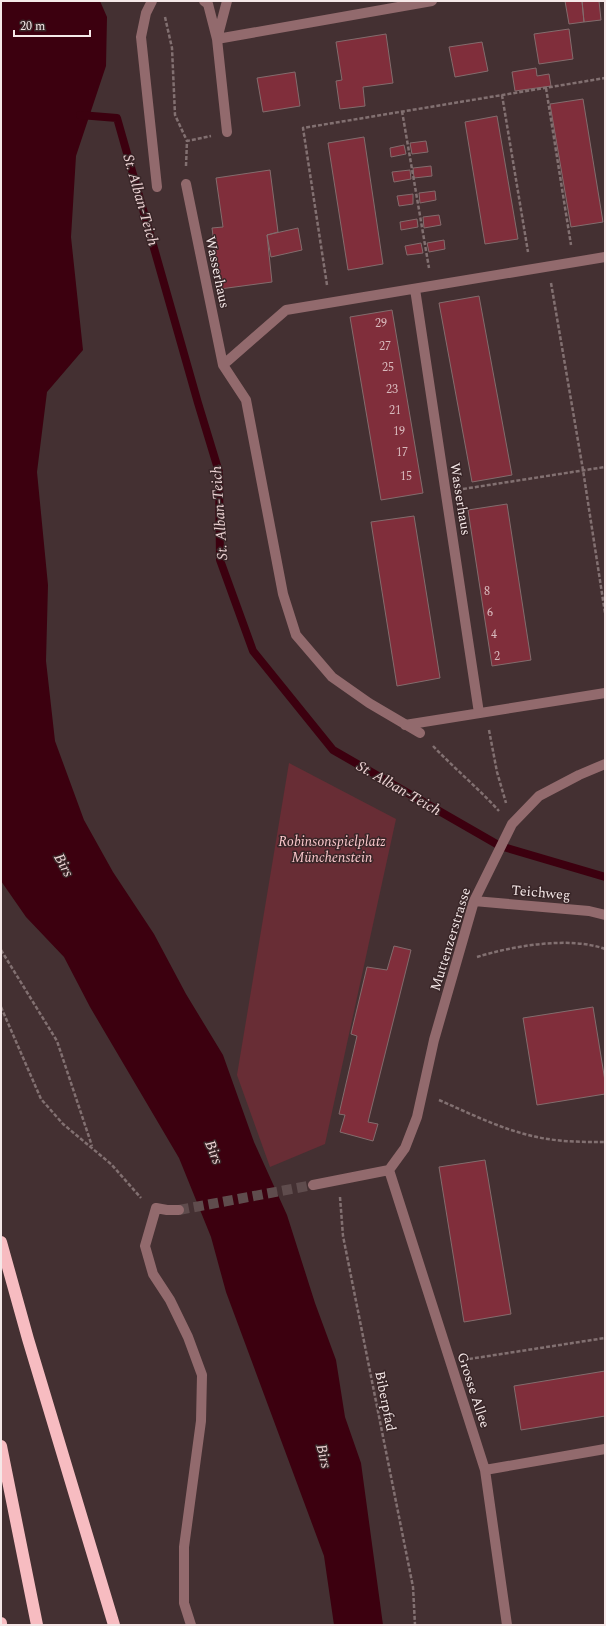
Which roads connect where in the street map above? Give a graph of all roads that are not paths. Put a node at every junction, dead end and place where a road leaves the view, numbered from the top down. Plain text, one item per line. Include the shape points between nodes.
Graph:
1 (152, 1) edge
2 (204, 1) edge
3 (228, 1) edge
4 (432, 1) edge
5 (217, 39) junction
6 (227, 132) road end
7 (186, 184) road end
8 (156, 187) dead end
9 (605, 257) edge
10 (415, 289) junction
11 (223, 365) junction
12 (605, 692) edge
13 (483, 713) junction
14 (405, 725) junction
15 (420, 733) road end
16 (605, 764) edge
17 (474, 901) junction
18 (605, 916) edge
19 (389, 1170) junction
20 (313, 1185) tunnel mouth
21 (179, 1210) tunnel mouth
22 (1, 1242) edge
23 (1, 1446) edge
24 (605, 1449) edge
25 (486, 1470) junction
26 (37, 1625) edge
27 (114, 1625) edge
28 (191, 1625) edge
29 (507, 1625) edge

1 - 8 street via 146,13 141,37
2 - 5 street via 208,4
3 - 5 street
4 - 5 street
5 - 6 street
7 - 11 street, Wasserhaus
9 - 10 street
10 - 11 street via 286,310
10 - 13 street, Wasserhaus
11 - 14 street, Wasserhaus via 246,400 283,594 296,635 332,677
12 - 13 street
13 - 14 street
14 - 15 street, Wasserhaus
16 - 17 street, Muttenzerstrasse via 539,796 512,824
17 - 18 street, Teichweg via 589,910
17 - 19 street, Muttenzerstrasse via 434,1040 417,1117 405,1148
19 - 20 street
19 - 25 street, Grosse Allee
21 - 28 street via 156,1208 145,1246 153,1274 170,1300 188,1337 202,1375 201,1421 184,1547 184,1602
22 - 27 highway
23 - 26 highway
24 - 25 street
25 - 29 street, Grosse Allee

